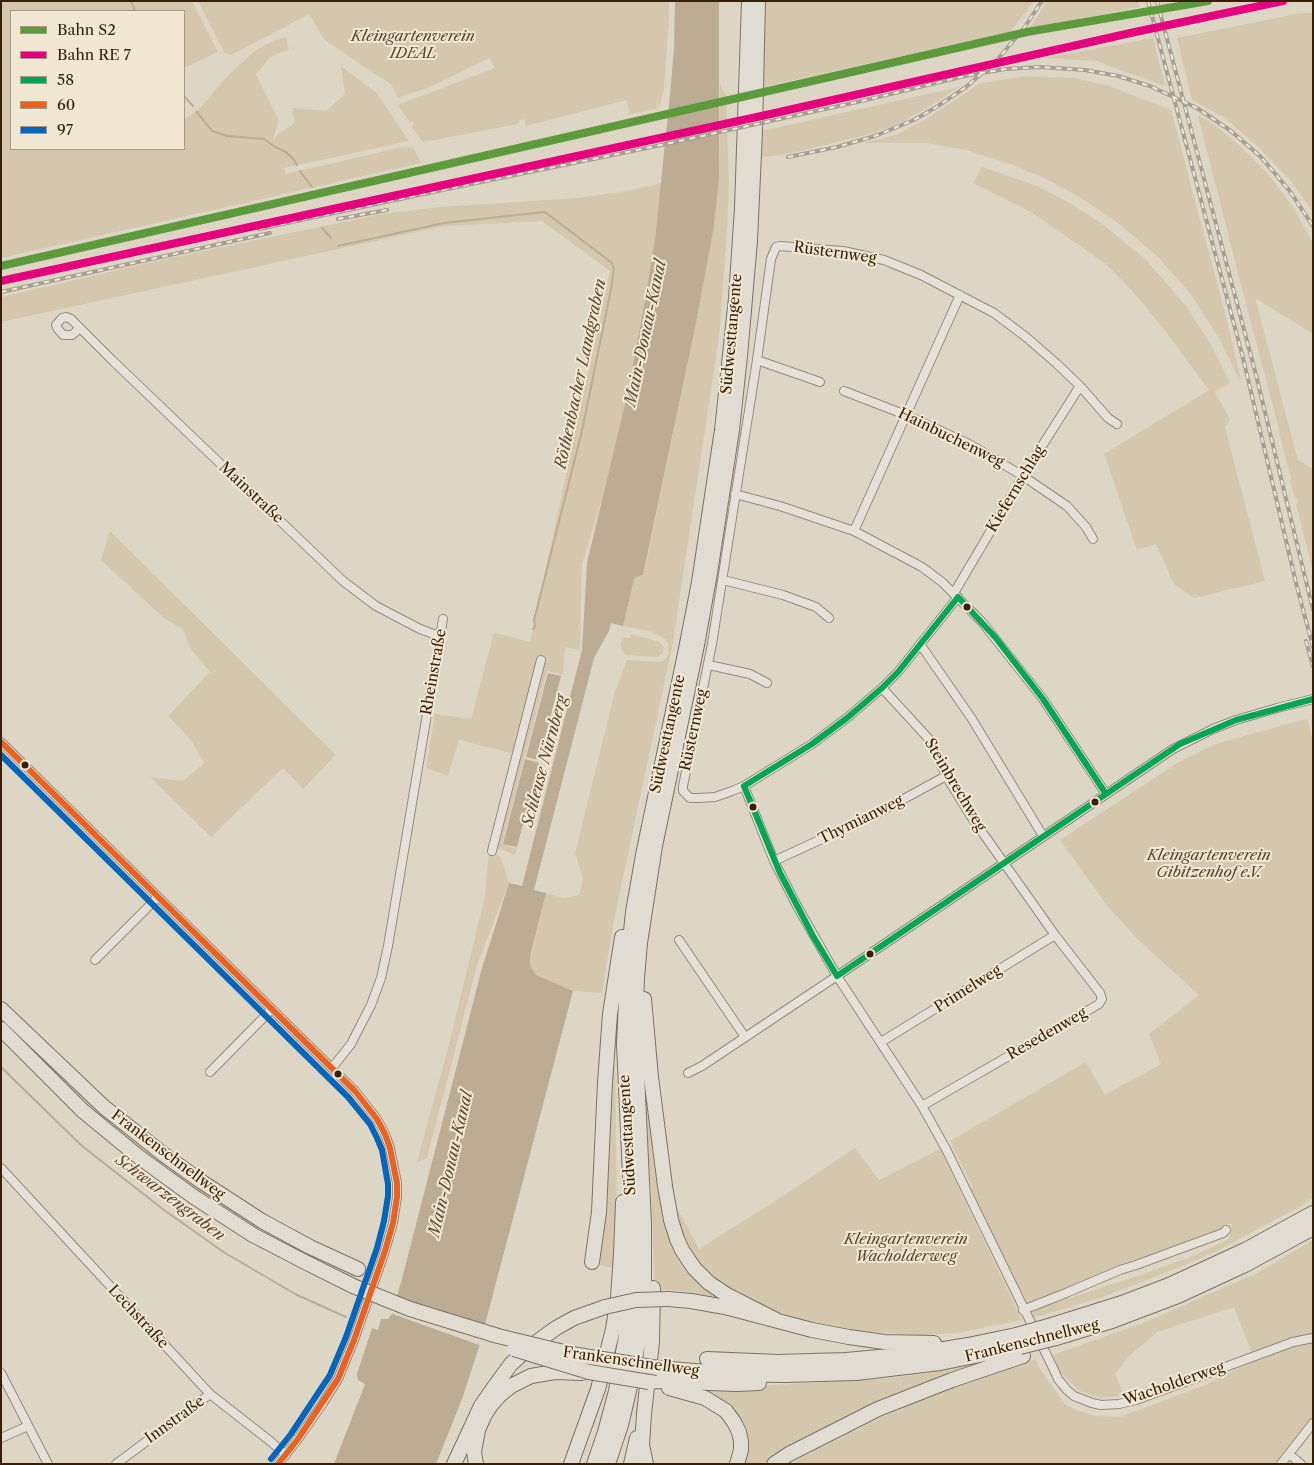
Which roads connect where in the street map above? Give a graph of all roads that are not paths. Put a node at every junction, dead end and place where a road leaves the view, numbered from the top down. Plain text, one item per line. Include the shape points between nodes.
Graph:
1 (749, 1) edge
2 (758, 1) edge
3 (960, 295) junction
4 (80, 329) dead end
5 (757, 360) junction
6 (820, 382) dead end
7 (1080, 386) junction
8 (844, 391) dead end
9 (906, 415) junction
10 (1117, 424) dead end
11 (1023, 476) junction
12 (735, 494) junction
13 (854, 531) junction
14 (1093, 539) dead end
15 (723, 580) junction
16 (956, 595) junction
17 (829, 618) dead end
18 (443, 619) dead end
19 (439, 636) junction
20 (920, 644) junction
21 (541, 660) dead end
22 (709, 665) junction
23 (768, 682) dead end
24 (882, 688) junction
25 (1313, 699) edge
26 (1, 742) edge
27 (946, 776) junction
28 (744, 786) junction
29 (685, 794) joint
30 (1106, 794) junction
31 (1043, 836) junction
32 (492, 851) dead end
33 (643, 855) junction
34 (774, 861) junction
35 (1004, 862) junction
36 (158, 897) junction
37 (642, 925) junction
38 (1055, 935) junction
39 (679, 940) dead end
40 (95, 960) dead end
41 (837, 976) junction
42 (1, 1009) edge
43 (272, 1009) junction
44 (1, 1022) edge
45 (1, 1029) edge
46 (745, 1037) junction
47 (14, 1042) junction
48 (881, 1042) junction
49 (332, 1068) junction
50 (210, 1072) dead end
51 (688, 1073) dead end
52 (922, 1106) junction
53 (627, 1116) junction
54 (1, 1168) edge
55 (643, 1183) junction
56 (1313, 1212) edge
57 (1313, 1228) edge
58 (1226, 1230) dead end
59 (592, 1262) dead end
60 (358, 1269) dead end
61 (1023, 1310) junction
62 (776, 1320) junction
63 (465, 1327) junction
64 (1055, 1336) junction
65 (1313, 1338) edge
66 (960, 1346) junction
67 (1020, 1346) junction
68 (707, 1359) dead end
69 (589, 1372) junction
70 (1, 1373) edge
71 (656, 1379) junction
72 (210, 1394) junction
73 (644, 1414) junction
74 (1313, 1423) edge
75 (28, 1426) junction
76 (1, 1438) edge
77 (578, 1444) junction
78 (802, 1448) junction
79 (1289, 1454) junction
80 (286, 1456) junction
81 (48, 1464) edge
82 (116, 1464) edge
83 (278, 1464) edge
84 (455, 1464) edge
85 (476, 1464) edge
86 (566, 1464) edge
87 (571, 1464) edge
88 (594, 1464) edge
89 (608, 1464) edge
90 (632, 1464) edge
91 (646, 1464) edge
92 (737, 1464) edge
93 (774, 1464) edge
94 (782, 1464) edge
95 (1281, 1464) edge
96 (1301, 1464) edge

1 - 33 highway, Südwesttangente via 740,231 722,430 692,617
2 - 37 highway, Südwesttangente via 750,241 732,430 704,609
3 - 5 street, Rüsternweg via 921,274 884,260 844,251 776,247 771,259
3 - 7 street, Rüsternweg via 994,313
3 - 9 street
4 - 19 street, Mainstraße via 343,581 376,606
5 - 6 street
5 - 12 street, Rüsternweg
7 - 10 street, Rüsternweg
7 - 11 street, Kiefernschlag
8 - 9 street, Hainbuchenweg
9 - 11 street, Hainbuchenweg via 971,445
9 - 13 street
11 - 14 street, Hainbuchenweg via 1067,506
11 - 16 street, Kiefernschlag
12 - 13 street
12 - 15 street, Rüsternweg
13 - 16 street via 922,567
15 - 17 street via 816,606
15 - 22 street, Rüsternweg
16 - 20 street, Kiefernschlag
16 - 30 street via 987,628 1043,699
18 - 19 street, Rheinstraße
19 - 49 street, Rheinstraße via 382,973 351,1044
20 - 24 street, Kiefernschlag
20 - 31 street via 972,719
21 - 32 street
22 - 23 street via 750,674
22 - 29 street, Rüsternweg via 683,786
24 - 27 street, Steinbrechweg via 928,738
24 - 28 street, Kiefernschlag via 812,744
25 - 30 street via 1236,720 1199,735 1173,748
26 - 36 street
27 - 34 street, Thymianweg via 876,814
27 - 35 street, Steinbrechweg
28 - 29 street, Kiefernschlag via 715,797 690,798
28 - 34 street, Wacholderweg
30 - 31 street
31 - 35 street
33 - 53 highway, Südwesttangente via 626,975
33 - 59 highway via 635,868 612,994 599,1212
34 - 41 street, Wacholderweg
35 - 38 street, Resedenweg
35 - 41 street
36 - 40 street
36 - 43 street
37 - 55 highway, Südwesttangente via 635,1032
37 - 62 highway via 649,1060 673,1228 682,1250 701,1276 727,1295
38 - 48 street, Primelweg
38 - 52 street, Resedenweg via 1100,993 1102,999 1099,1004
39 - 46 street
41 - 46 street
41 - 48 street, Wacholderweg
42 - 60 highway, Frankenschnellweg via 104,1107 171,1160 262,1221
43 - 49 street
43 - 50 street
44 - 47 highway, Frankenschnellweg
45 - 47 highway, Frankenschnellweg
46 - 51 street
47 - 63 highway, Frankenschnellweg, bridge via 83,1111 139,1157 253,1235 353,1286
48 - 52 street, Wacholderweg
49 - 80 street via 377,1119 385,1134 394,1162 397,1197 385,1251 342,1369
52 - 61 street, Wacholderweg
53 - 77 highway via 618,1297 600,1382
53 - 88 highway, Südwesttangente via 632,1236 629,1313 616,1391
54 - 72 street, Lechstraße
55 - 73 highway via 650,1224 653,1310
55 - 89 highway, Südwesttangente via 641,1320 627,1399
56 - 64 highway, Frankenschnellweg via 1247,1249
57 - 64 highway, Frankenschnellweg via 1208,1283 1145,1309
58 - 61 street
61 - 65 street, Wacholderweg via 1063,1386 1083,1401 1101,1405 1136,1400 1293,1342
62 - 66 highway via 849,1338
62 - 84 highway, bridge via 725,1306 668,1299 636,1300 605,1306 574,1318 539,1340 504,1373 486,1397
63 - 69 highway, bridge via 499,1344
63 - 71 highway, Frankenschnellweg, bridge
64 - 67 highway, Frankenschnellweg, bridge
66 - 67 highway, Frankenschnellweg
66 - 68 highway, Frankenschnellweg via 846,1360
67 - 71 highway, Frankenschnellweg via 940,1363 856,1373 733,1374
67 - 78 highway via 952,1380 850,1422
69 - 71 highway, bridge
69 - 85 highway, bridge via 541,1374 511,1386 484,1416 475,1441
70 - 75 street
71 - 92 highway via 711,1401 726,1411 741,1441
72 - 80 street, Lechstraße
72 - 82 street, Innstraße
73 - 90 highway
73 - 91 highway via 642,1445
74 - 79 street
75 - 76 street
75 - 81 street
77 - 86 highway
77 - 87 highway
78 - 93 highway
78 - 94 highway
79 - 95 street
79 - 96 street
80 - 83 street

